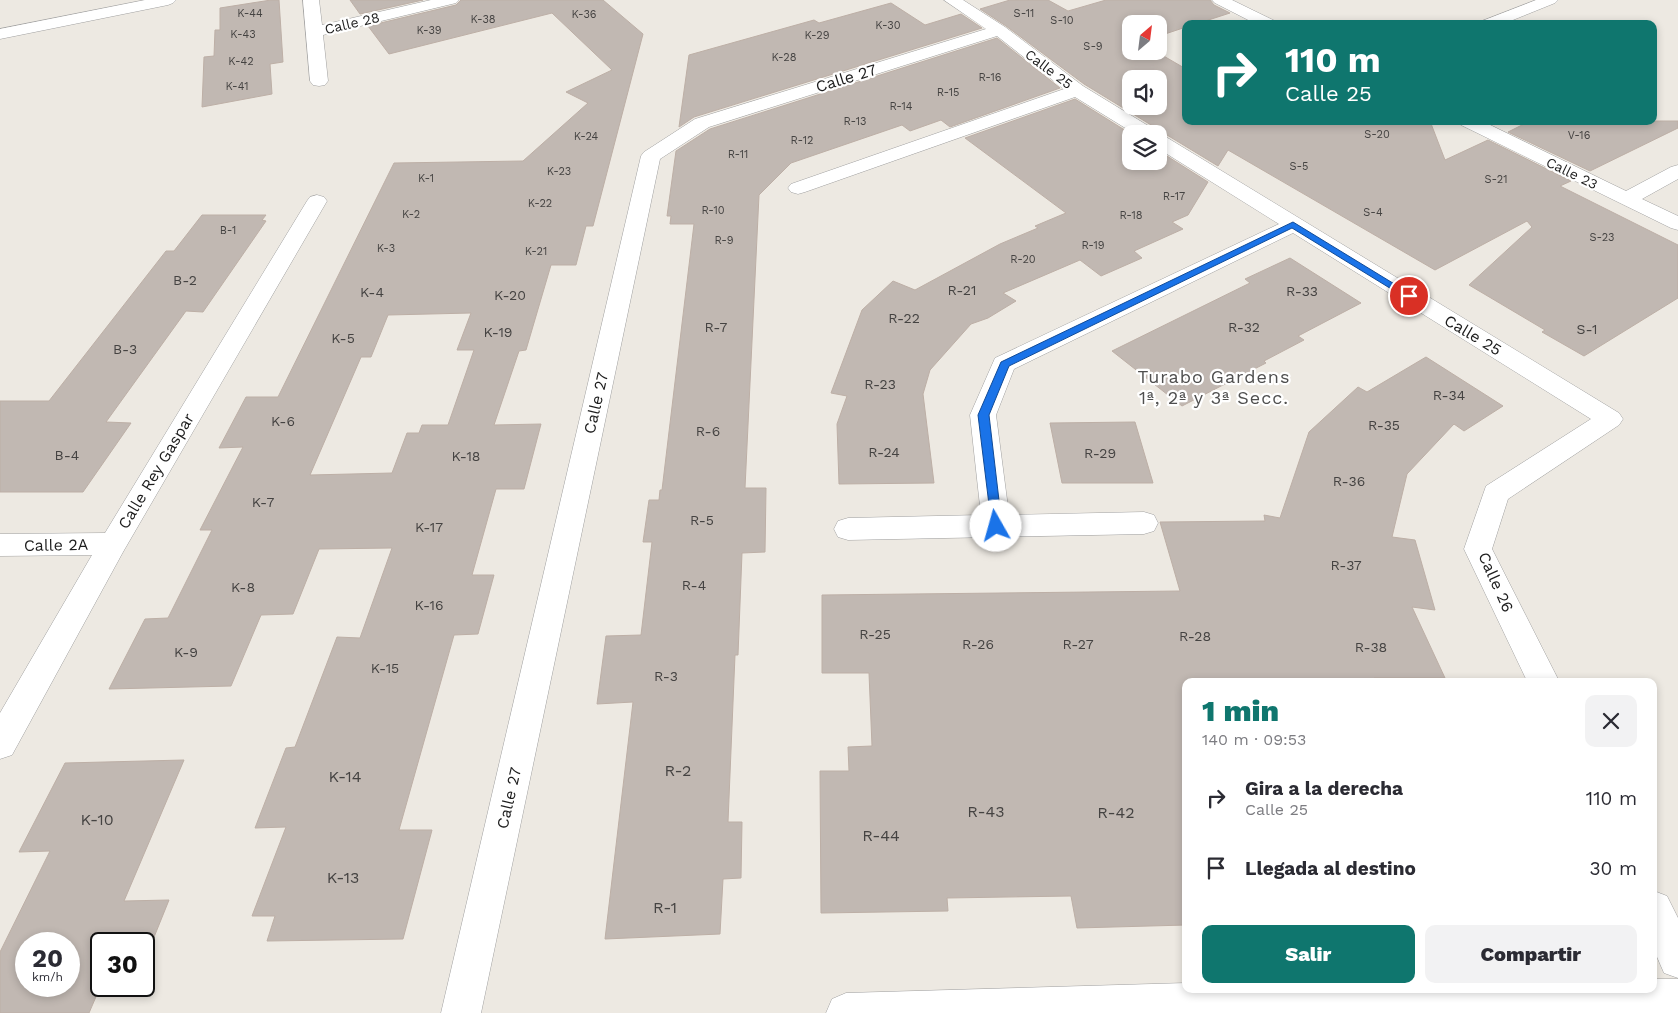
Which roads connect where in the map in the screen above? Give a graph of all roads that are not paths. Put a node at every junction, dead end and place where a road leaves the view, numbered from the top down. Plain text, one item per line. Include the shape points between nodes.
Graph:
1 (168, 0) edge
2 (311, 0) edge
3 (451, 0) edge
4 (952, 0) edge
5 (1550, 0) edge
6 (1226, 3) edge
7 (1260, 20) edge
8 (1498, 20) edge
9 (998, 30) junction
10 (313, 32) junction
11 (0, 34) edge
12 (319, 81) dead end
13 (1077, 90) junction
14 (1133, 125) edge
15 (1475, 125) edge
16 (1167, 146) edge
17 (1678, 171) edge
18 (798, 188) dead end
19 (1626, 198) junction
20 (317, 201) dead end
21 (1678, 224) edge
22 (1293, 225) junction
23 (1610, 419) joint
24 (1144, 523) dead end
25 (996, 526) junction
26 (848, 528) dead end
27 (113, 544) junction
28 (0, 545) edge
29 (1542, 678) edge
30 (0, 744) edge
31 (1657, 916) edge
32 (1678, 959) edge
33 (1678, 999) edge
34 (461, 1013) edge
35 (846, 1013) edge

1 - 11 street
2 - 10 street
3 - 10 street, Calle 28
4 - 9 street, Calle 25
5 - 8 street
6 - 7 street
9 - 13 street, Calle 25
9 - 34 street, Calle 27 via 702,122 651,156
10 - 12 street
13 - 14 street, Calle 25
13 - 18 street
15 - 19 street, Calle 23
16 - 22 street, Calle 25
17 - 19 street
19 - 21 street, Calle 23
20 - 27 street, Calle Rey Gaspar
22 - 23 street, Calle 25
22 - 25 street via 1004,364 983,415
23 - 29 street, Calle 26 via 1496,493 1478,549
24 - 25 street
25 - 26 street
27 - 28 street, Calle 2A
27 - 30 street, Calle Rey Gaspar
31 - 32 street
33 - 35 street via 1410,996

